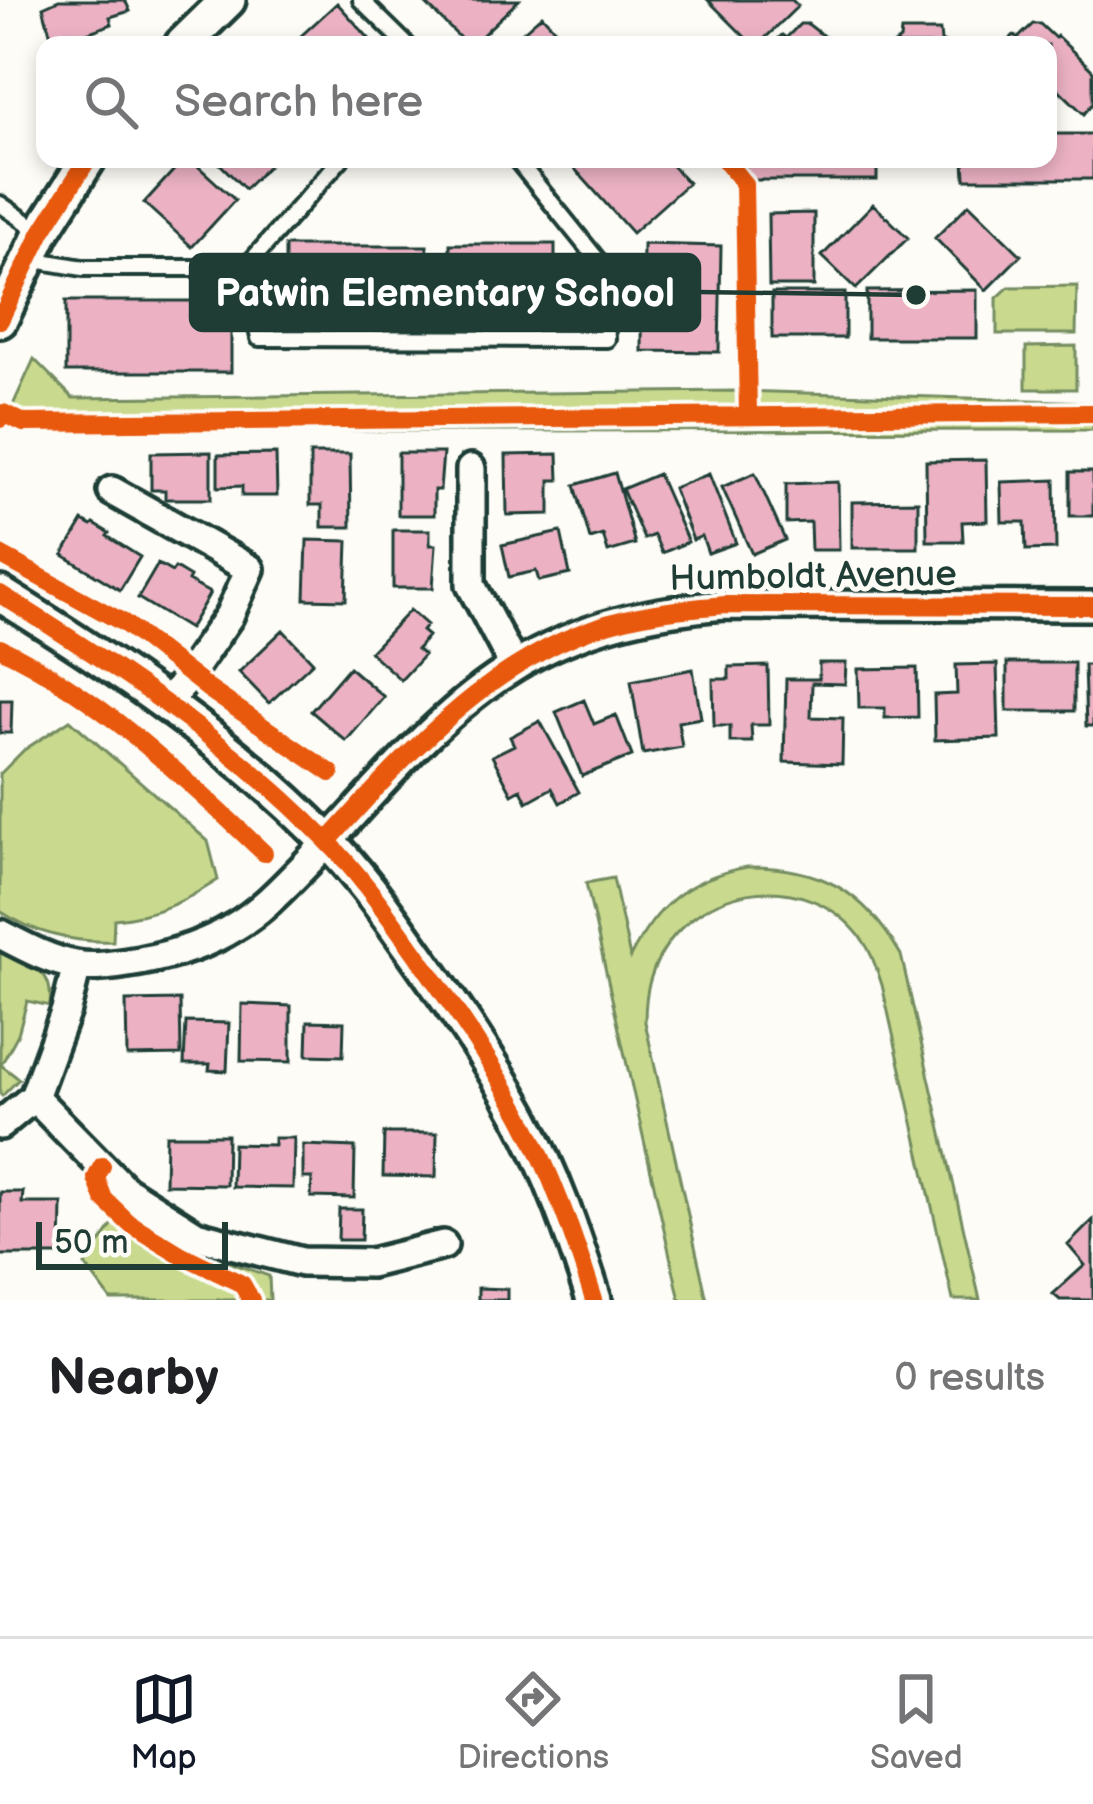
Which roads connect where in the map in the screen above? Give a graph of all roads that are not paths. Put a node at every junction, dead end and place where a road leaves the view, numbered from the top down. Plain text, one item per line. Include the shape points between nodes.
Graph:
1 (228, 0) edge
2 (361, 0) edge
3 (191, 36) edge
4 (398, 36) edge
5 (82, 168) edge
6 (333, 168) edge
7 (523, 168) edge
8 (0, 205) edge
9 (35, 245) junction
10 (245, 268) junction
11 (0, 320) edge
12 (471, 469) dead end
13 (112, 490) dead end
14 (0, 594) edge
15 (1093, 607) edge
16 (514, 666) junction
17 (167, 706) junction
18 (328, 841) junction
19 (0, 934) edge
20 (77, 966) junction
21 (34, 1097) junction
22 (0, 1125) edge
23 (443, 1245) dead end
24 (594, 1300) edge

1 - 3 street
2 - 4 lane
5 - 9 street
6 - 10 lane
7 - 10 lane via 604,268 607,339 260,338
8 - 9 lane
9 - 10 lane via 83,268
9 - 11 street
12 - 16 street via 471,585
13 - 17 street via 250,569 229,616
14 - 17 street
15 - 16 street, Humboldt Avenue via 674,610 620,620
16 - 18 street, Humboldt Avenue via 424,739
17 - 18 street
18 - 20 street, Humboldt Avenue via 235,927 174,955
18 - 24 street via 471,1030 554,1188
19 - 20 street
20 - 21 street
21 - 22 street
21 - 23 street via 125,1190 196,1235 302,1262 371,1263

